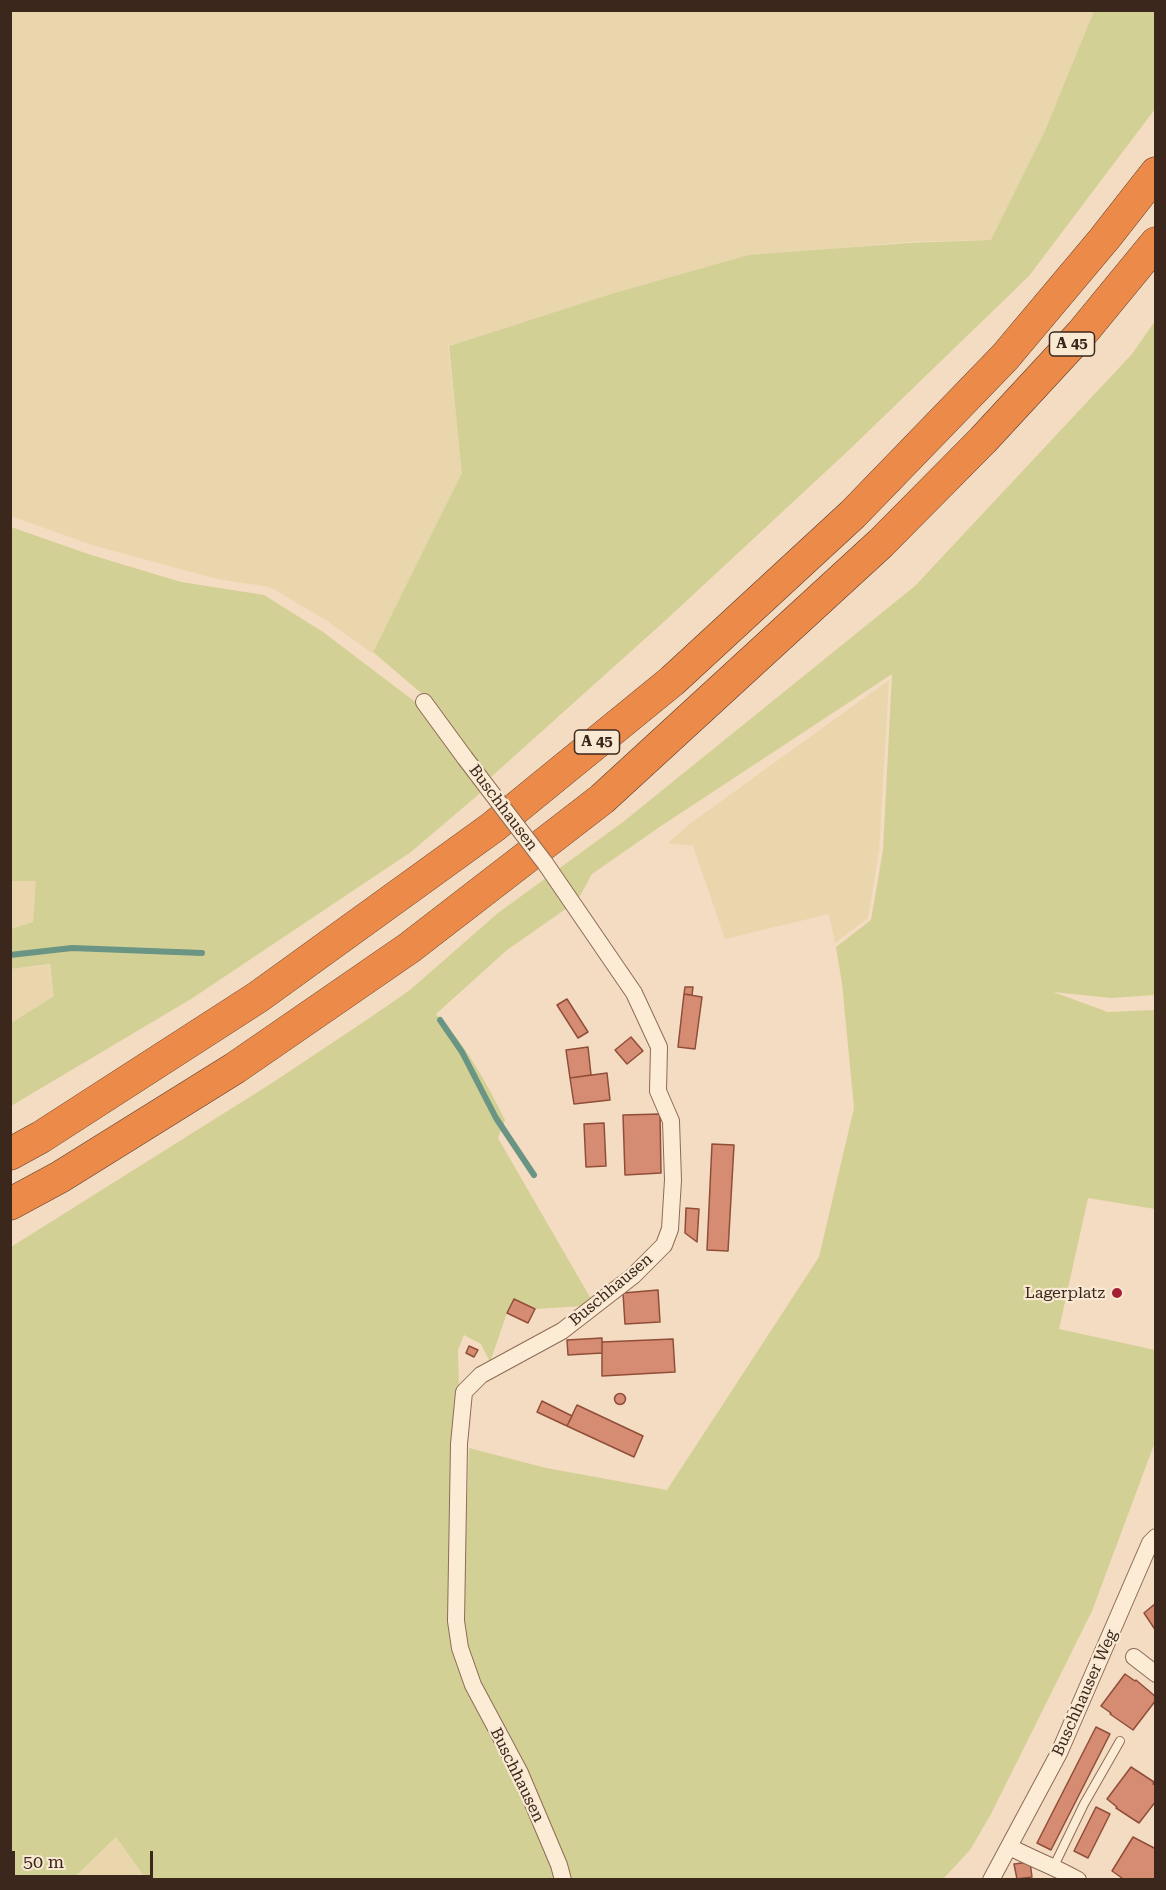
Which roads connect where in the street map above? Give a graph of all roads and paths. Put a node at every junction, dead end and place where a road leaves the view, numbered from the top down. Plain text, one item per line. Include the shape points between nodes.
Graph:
1 (1155, 172) edge
2 (1155, 243) edge
3 (424, 702) dead end
4 (10, 1154) edge
5 (10, 1204) edge
6 (1155, 1537) edge
7 (1134, 1657) dead end
8 (1155, 1674) edge
9 (1120, 1741) dead end
10 (1010, 1847) junction
11 (1054, 1866) junction
12 (563, 1880) edge
13 (991, 1880) edge
14 (1078, 1880) edge

1 - 4 highway, A 45 via 1005,357 853,514 672,681 493,827 268,990
2 - 5 highway, A 45 via 1075,341 889,535 602,799 409,948 234,1068
3 - 12 street, Buschhausen, bridge via 545,863 634,993 659,1047 658,1091 671,1121 673,1180 670,1229 664,1245 633,1276 562,1331 482,1375 464,1392 459,1444 456,1609 460,1648 473,1685 520,1773
6 - 10 street, Buschhauser Weg via 1059,1753
7 - 8 street, Buschhauser Weg
9 - 11 lane
10 - 11 street
10 - 13 street, Buschhauser Weg
11 - 14 street

